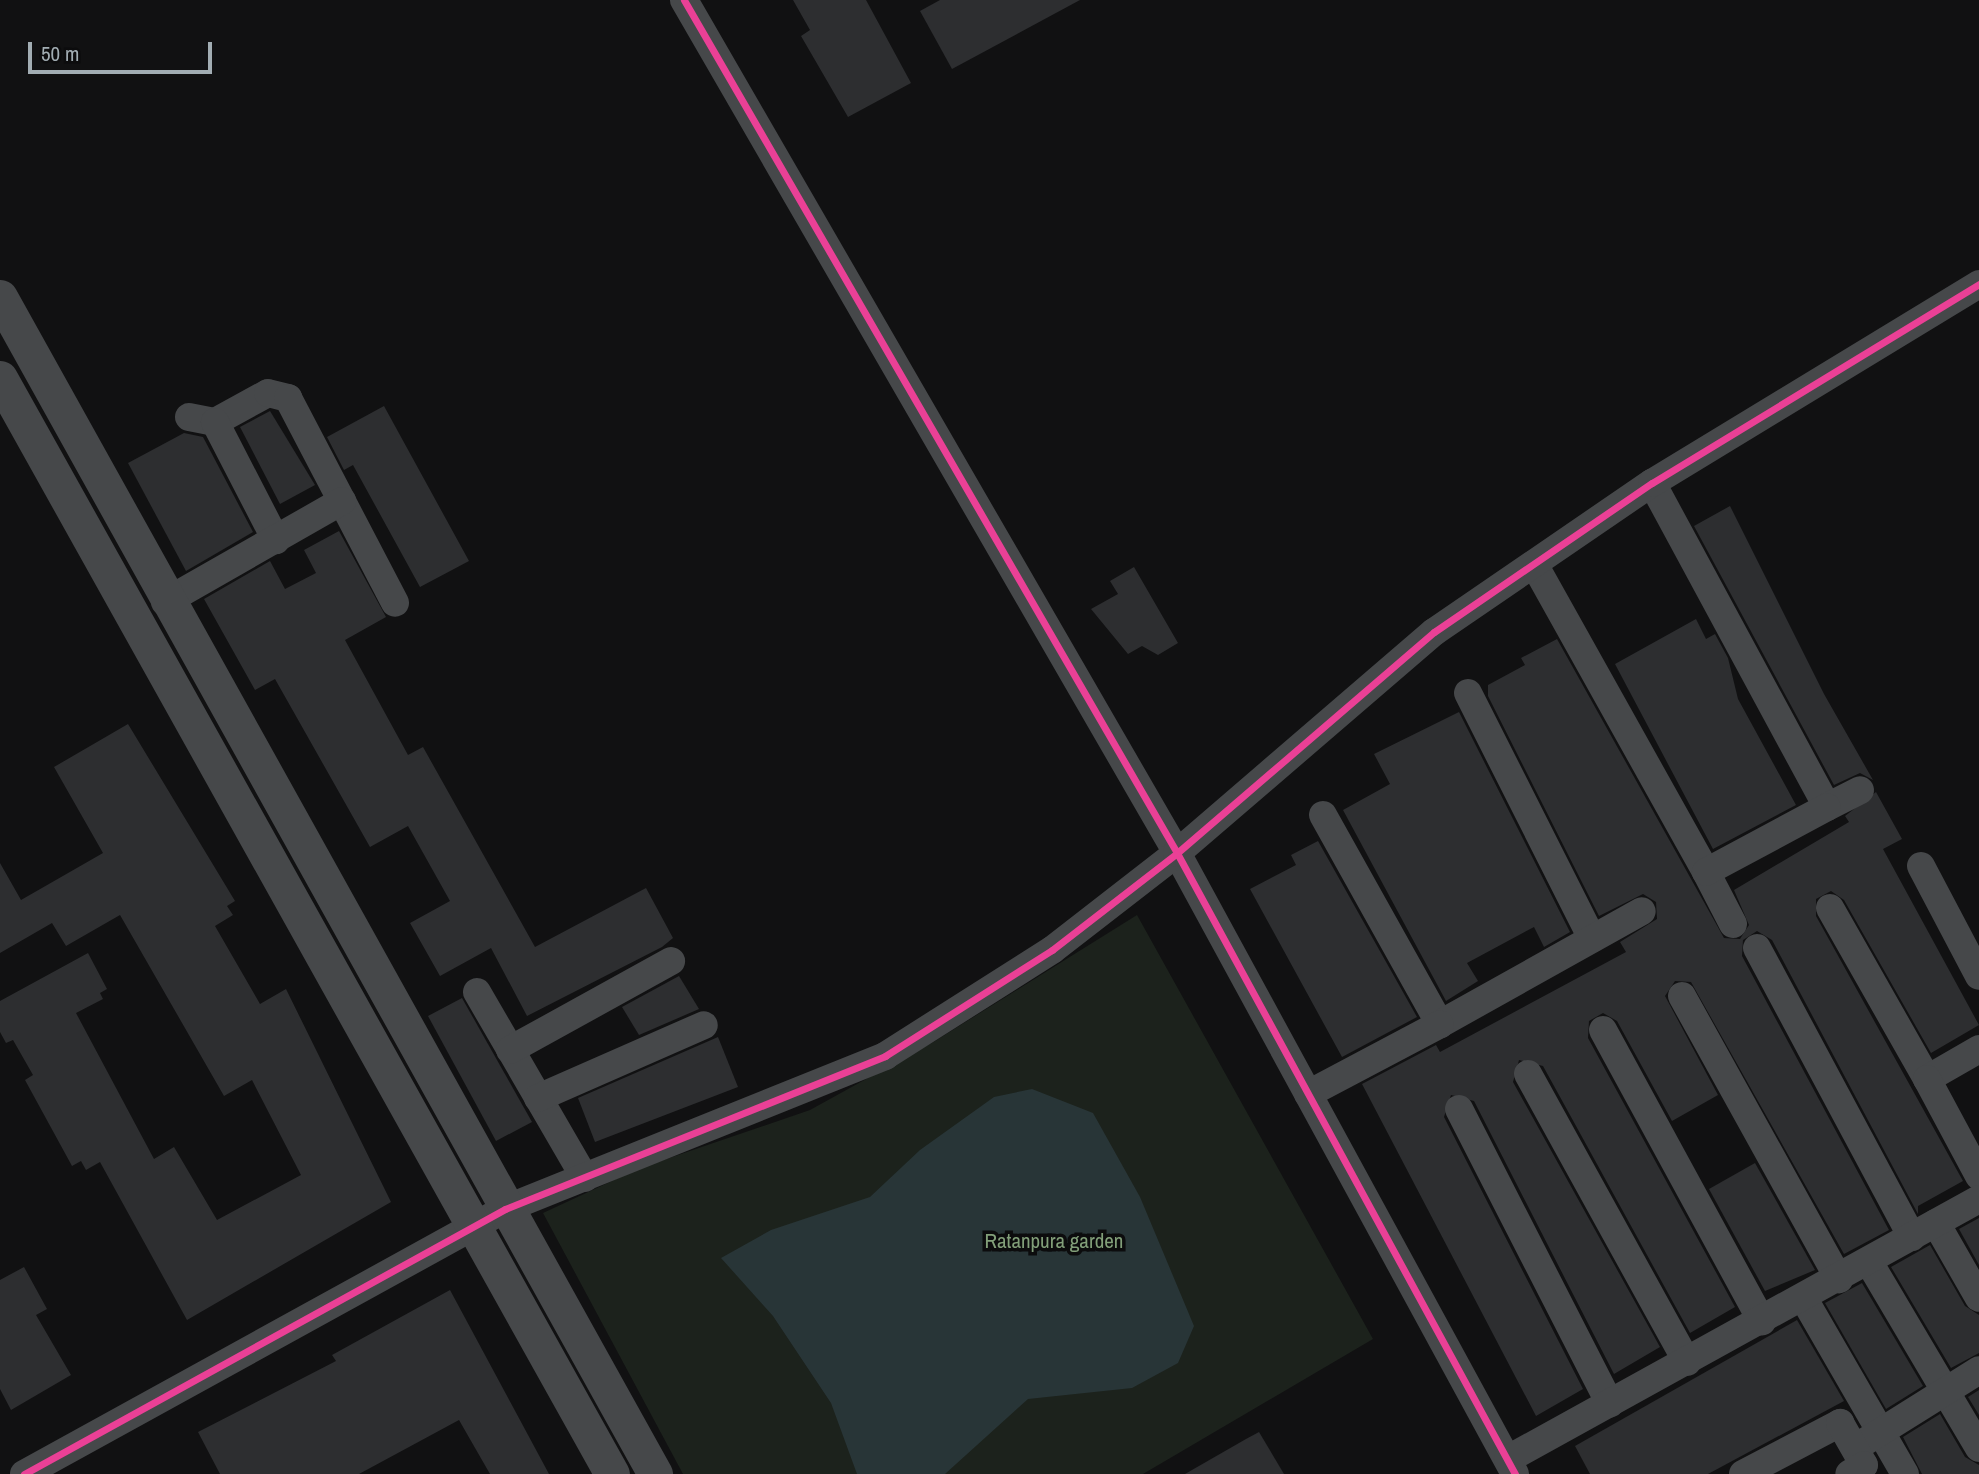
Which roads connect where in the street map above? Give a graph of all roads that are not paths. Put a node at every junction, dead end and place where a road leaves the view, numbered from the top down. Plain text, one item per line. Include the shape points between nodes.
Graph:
1 (684, 0) edge
2 (1979, 284) edge
3 (0, 296) edge
4 (0, 378) edge
5 (1652, 483) junction
6 (342, 501) junction
7 (276, 540) junction
8 (1534, 564) junction
9 (165, 601) junction
10 (395, 603) dead end
11 (1468, 693) dead end
12 (1860, 790) dead end
13 (1827, 807) junction
14 (1323, 815) dead end
15 (1177, 853) junction
16 (1921, 866) dead end
17 (1706, 872) junction
18 (1830, 908) dead end
19 (1642, 911) dead end
20 (1733, 923) dead end
21 (1592, 938) junction
22 (1757, 948) dead end
23 (671, 961) dead end
24 (1979, 976) edge
25 (477, 992) dead end
26 (1682, 996) dead end
27 (1440, 1024) junction
28 (704, 1025) dead end
29 (1603, 1030) dead end
30 (1979, 1049) edge
31 (510, 1050) junction
32 (1528, 1074) dead end
33 (1927, 1079) junction
34 (1308, 1094) junction
35 (538, 1098) junction
36 (1459, 1110) dead end
37 (1979, 1176) edge
38 (585, 1178) junction
39 (1979, 1199) edge
40 (505, 1209) junction
41 (1936, 1223) junction
42 (470, 1228) junction
43 (1912, 1237) junction
44 (1868, 1262) junction
45 (1839, 1279) junction
46 (1979, 1298) edge
47 (1804, 1299) junction
48 (1762, 1322) junction
49 (1687, 1362) junction
50 (1979, 1370) edge
51 (1945, 1391) junction
52 (1610, 1404) junction
53 (1881, 1432) junction
54 (1979, 1448) edge
55 (1852, 1461) edge
56 (1511, 1467) edge
57 (24, 1474) edge
58 (612, 1474) edge
59 (655, 1474) edge
60 (1742, 1474) edge
61 (1905, 1474) edge

1 - 15 street
2 - 5 street
3 - 9 street
4 - 42 street
5 - 8 street
5 - 13 street
6 - 7 street
6 - 7 street via 294,408 279,392 202,420
6 - 10 street
7 - 9 street
8 - 15 street via 1434,632
8 - 17 street
9 - 40 street
11 - 21 street
12 - 13 street
13 - 17 street
14 - 27 street
15 - 34 street
15 - 38 street via 1052,950 885,1056
16 - 24 street
17 - 20 street
18 - 33 street
19 - 21 street
21 - 27 street
22 - 43 street
23 - 31 street
25 - 31 street
26 - 45 street
27 - 34 street
28 - 35 street
29 - 48 street
30 - 33 street
31 - 35 street
32 - 49 street
33 - 37 street
34 - 56 street
35 - 38 street
36 - 52 street
38 - 40 street
39 - 41 street
40 - 42 street
40 - 59 street
41 - 43 street
41 - 46 street
42 - 57 street
42 - 58 street
43 - 44 street
44 - 45 street
44 - 51 street
45 - 47 street
47 - 48 street
47 - 53 street
48 - 49 street
49 - 52 street
50 - 51 street
51 - 53 street
51 - 54 street
52 - 56 street
53 - 55 street
53 - 61 street
55 - 60 street via 1840,1423

